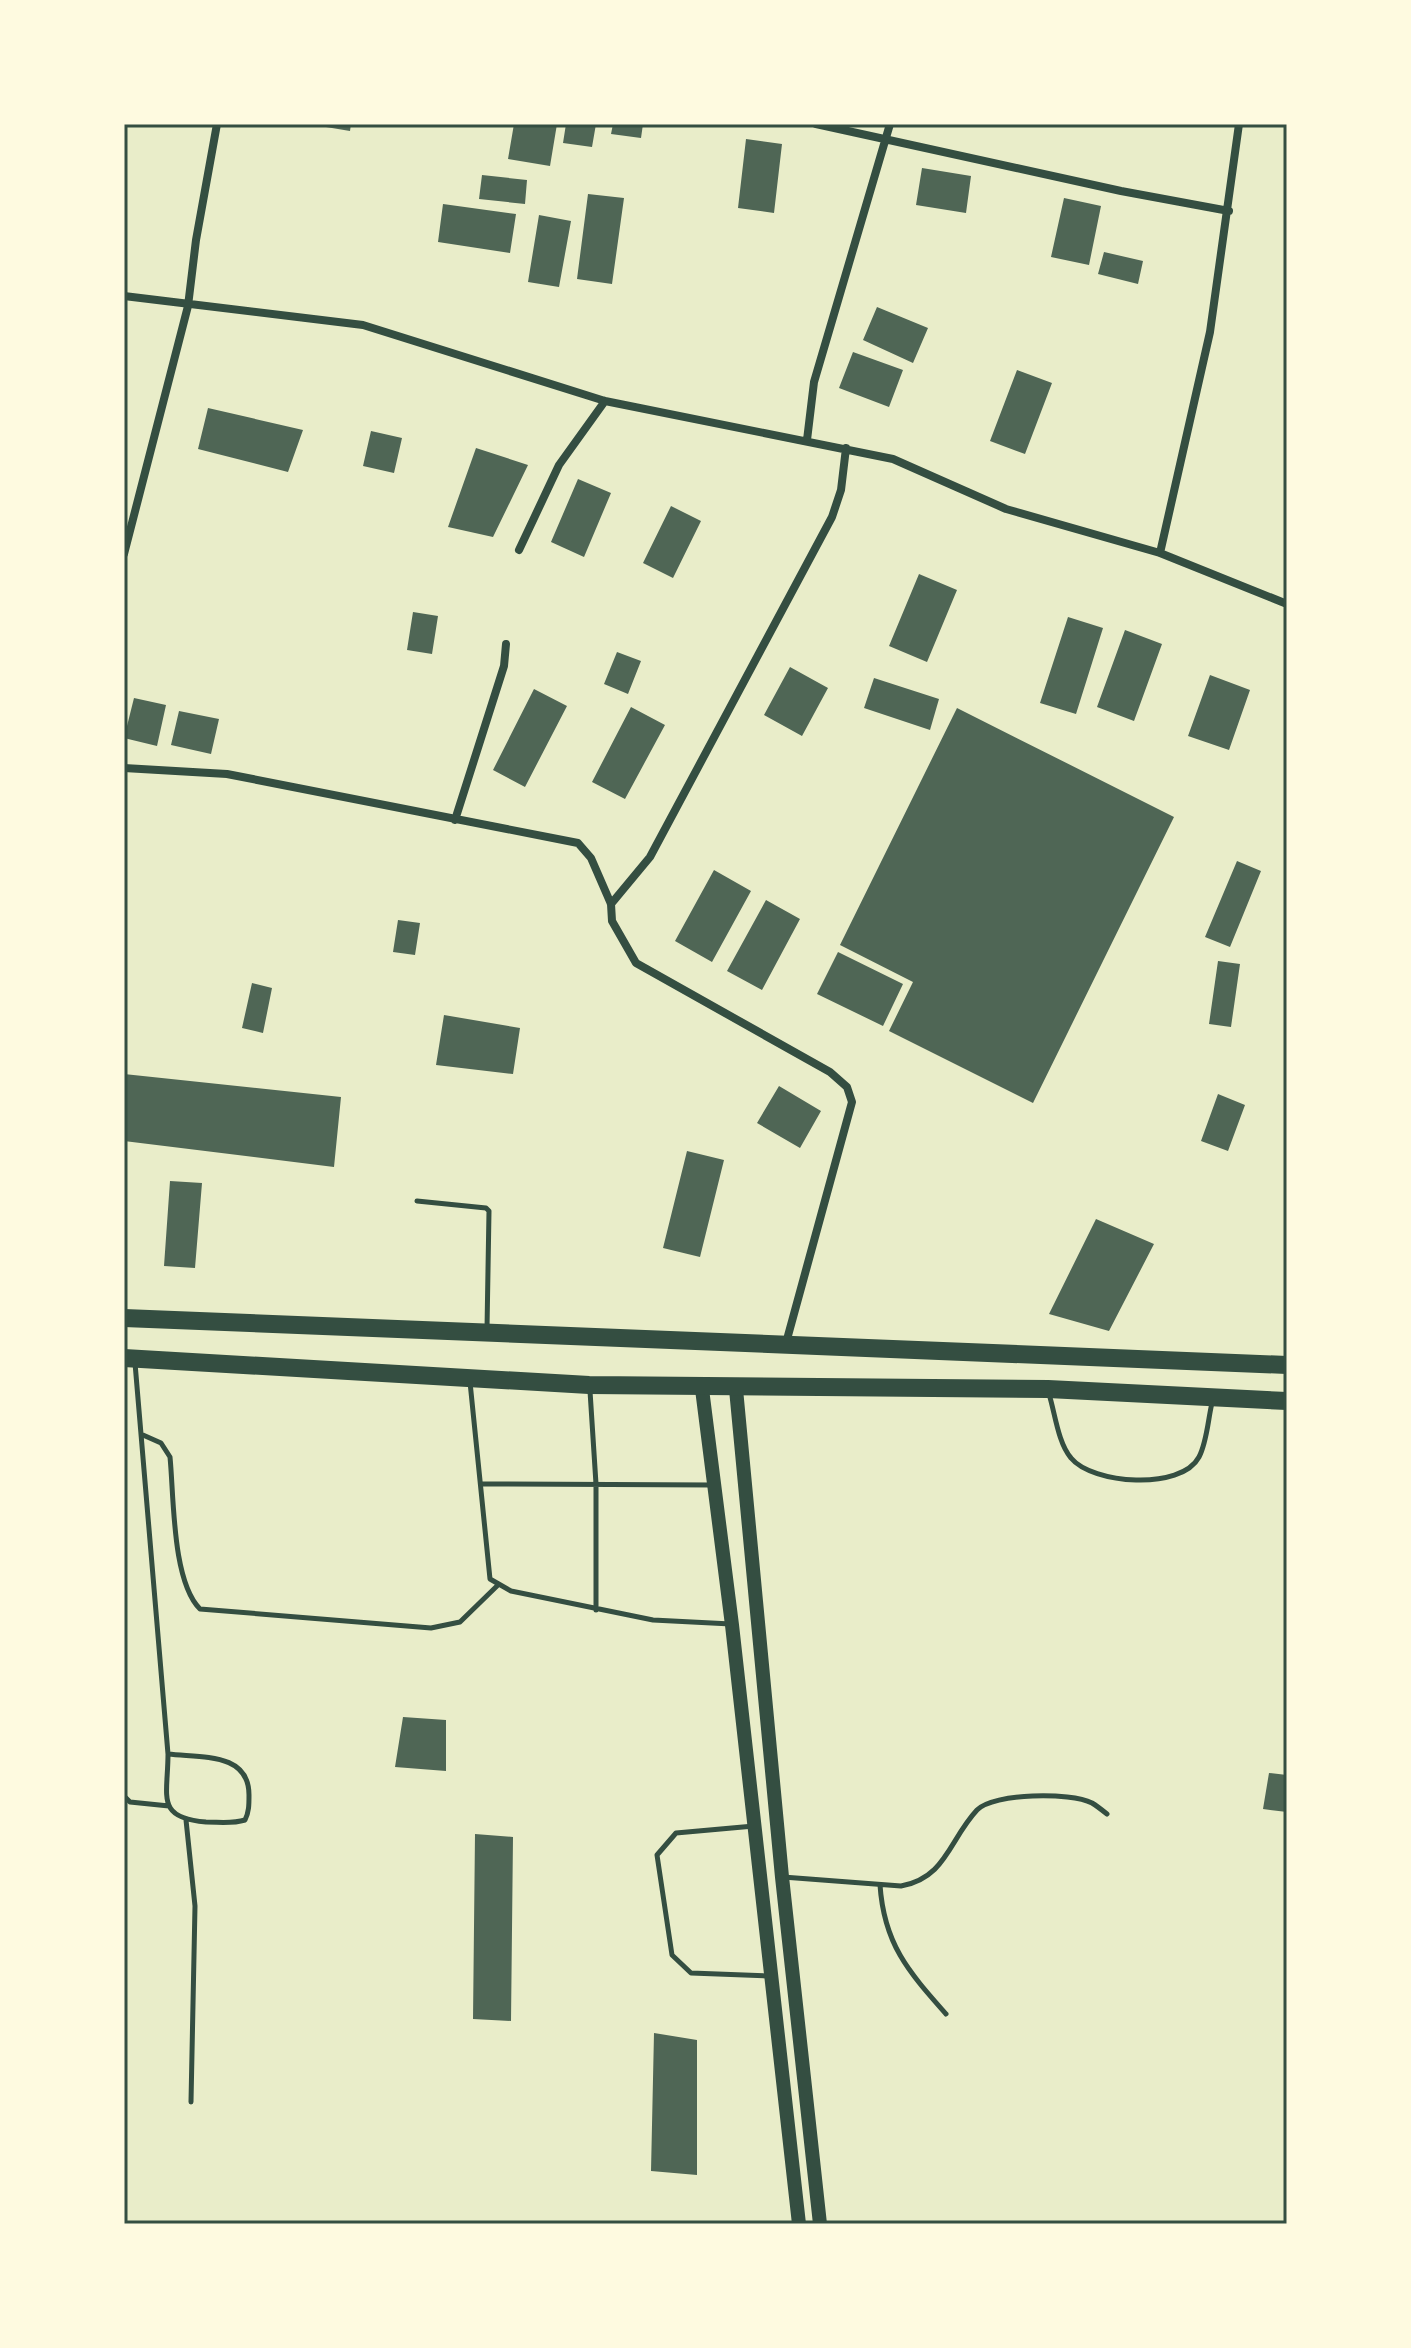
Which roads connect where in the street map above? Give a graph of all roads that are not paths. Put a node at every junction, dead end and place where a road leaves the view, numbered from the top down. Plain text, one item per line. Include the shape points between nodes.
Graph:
1 (217, 124) edge
2 (816, 124) edge
3 (890, 124) edge
4 (1239, 124) edge
5 (885, 141) junction
6 (1229, 211) junction
7 (124, 296) edge
8 (188, 306) junction
9 (605, 401) junction
10 (807, 440) junction
11 (846, 448) junction
12 (519, 550) dead end
13 (1160, 553) junction
14 (124, 554) edge
15 (1287, 604) edge
16 (506, 644) dead end
17 (124, 768) edge
18 (455, 820) junction
19 (611, 904) junction
20 (417, 1201) dead end
21 (124, 1318) edge
22 (487, 1332) junction
23 (786, 1344) junction
24 (130, 1358) edge
25 (1287, 1364) edge
26 (470, 1379) junction
27 (589, 1385) junction
28 (702, 1389) junction
29 (736, 1389) junction
30 (1048, 1389) junction
31 (1214, 1397) junction
32 (1287, 1401) edge
33 (143, 1435) junction
34 (482, 1484) junction
35 (596, 1484) junction
36 (714, 1485) junction
37 (498, 1585) junction
38 (596, 1610) junction
39 (732, 1625) junction
40 (168, 1754) junction
41 (124, 1796) edge
42 (169, 1806) junction
43 (1107, 1814) dead end
44 (186, 1820) junction
45 (755, 1826) junction
46 (782, 1877) junction
47 (880, 1885) junction
48 (771, 1976) junction
49 (946, 2014) dead end
50 (191, 2102) dead end
51 (799, 2224) edge
52 (820, 2224) edge

1 - 8 street
2 - 5 street
3 - 5 street
4 - 6 street
5 - 6 street
5 - 10 street via 814,382
6 - 13 street via 1210,332
7 - 8 street
8 - 9 street via 363,325
8 - 14 street
9 - 10 street
9 - 12 street via 559,465
10 - 11 street
11 - 13 street via 893,459 1006,509
11 - 19 street via 832,517 650,857
13 - 15 street
16 - 18 street via 504,666
17 - 18 street via 227,774
18 - 19 street via 578,843 591,858
19 - 23 street via 612,921 636,963 830,1072 847,1087 852,1102
20 - 22 lane via 489,1211
21 - 22 highway
22 - 23 highway
23 - 25 highway
24 - 26 highway
24 - 33 lane
26 - 27 highway
26 - 34 lane
27 - 28 highway
27 - 35 lane
28 - 29 highway
28 - 36 street
29 - 30 highway
29 - 46 street
30 - 31 highway
30 - 31 lane via 1068,1454 1078,1466 1097,1475 1167,1480 1199,1457
31 - 32 highway
33 - 37 lane via 161,1443 170,1457 182,1578 190,1600 200,1609 431,1628 460,1622
33 - 40 lane
34 - 35 lane
34 - 37 lane via 487,1566
35 - 36 lane
35 - 38 lane
36 - 39 street
37 - 38 lane
38 - 39 lane
39 - 45 street
40 - 42 lane
40 - 44 lane via 230,1762 249,1779 245,1820
41 - 42 lane via 130,1802
42 - 44 lane
43 - 47 lane via 1091,1802 1048,1795 994,1801 979,1808 932,1875 920,1883
44 - 50 lane via 195,1906
45 - 48 street
45 - 48 lane via 676,1833 657,1855 672,1955 691,1973
46 - 47 lane
46 - 52 street
47 - 49 lane via 882,1917 902,1965
48 - 51 street

